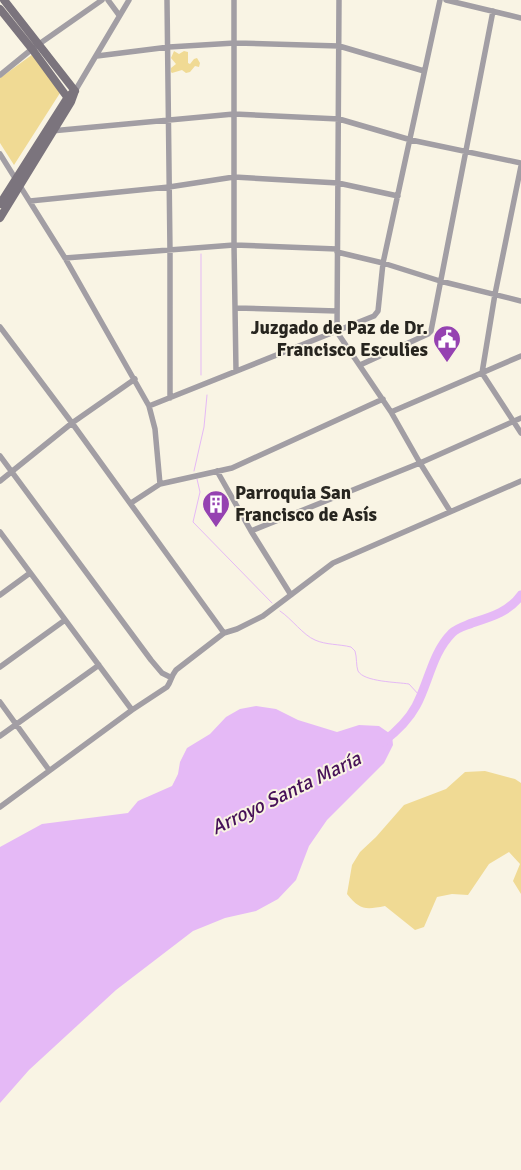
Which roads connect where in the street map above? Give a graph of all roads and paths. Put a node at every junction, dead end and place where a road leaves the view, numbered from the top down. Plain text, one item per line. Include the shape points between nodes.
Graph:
1 (4, 0) edge
2 (102, 0) edge
3 (108, 0) edge
4 (129, 0) edge
5 (167, 0) edge
6 (234, 0) edge
7 (339, 0) edge
8 (440, 0) edge
9 (446, 0) edge
10 (0, 9) edge
11 (493, 11) junction
12 (119, 15) junction
13 (521, 18) edge
14 (235, 43) junction
15 (339, 46) junction
16 (36, 47) junction
17 (169, 47) junction
18 (97, 56) junction
19 (424, 71) junction
20 (0, 75) edge
21 (75, 91) junction
22 (69, 100) junction
23 (234, 114) junction
24 (339, 119) junction
25 (169, 120) junction
26 (50, 131) junction
27 (410, 140) junction
28 (466, 152) junction
29 (0, 154) edge
30 (521, 165) edge
31 (234, 177) junction
32 (18, 183) junction
33 (338, 183) junction
34 (169, 187) junction
35 (398, 196) junction
36 (30, 201) junction
37 (0, 204) edge
38 (0, 218) edge
39 (234, 245) junction
40 (170, 251) junction
41 (337, 251) junction
42 (66, 258) junction
43 (383, 263) junction
44 (440, 281) junction
45 (494, 294) junction
46 (521, 301) edge
47 (235, 308) junction
48 (337, 311) junction
49 (0, 327) edge
50 (337, 332) junction
51 (521, 356) edge
52 (360, 364) junction
53 (236, 370) junction
54 (482, 373) junction
55 (134, 379) junction
56 (170, 398) junction
57 (384, 399) junction
58 (149, 406) junction
59 (392, 412) junction
60 (521, 418) edge
61 (514, 421) junction
62 (72, 423) junction
63 (521, 433) edge
64 (0, 456) edge
65 (420, 463) junction
66 (217, 471) junction
67 (12, 472) junction
68 (0, 481) edge
69 (521, 481) edge
70 (160, 484) junction
71 (131, 503) junction
72 (450, 511) junction
73 (251, 531) junction
74 (0, 532) edge
75 (30, 573) junction
76 (0, 595) edge
77 (291, 595) junction
78 (65, 620) junction
79 (224, 633) junction
80 (99, 665) junction
81 (0, 667) edge
82 (170, 677) junction
83 (0, 702) edge
84 (132, 710) junction
85 (16, 724) junction
86 (0, 736) edge
87 (49, 770) junction
88 (0, 806) edge

1 - 16 street
2 - 16 street
3 - 12 street
4 - 12 street
5 - 17 street
6 - 14 street
7 - 15 street
8 - 19 street
9 - 11 street
10 - 16 street
11 - 13 street
11 - 28 street
12 - 18 street
14 - 15 street
14 - 17 street
14 - 23 street
15 - 19 street
15 - 24 street
16 - 20 street
16 - 21 street
16 - 22 street
17 - 18 street
17 - 25 street
18 - 21 street
19 - 27 street
21 - 22 street
22 - 26 street
23 - 24 street
23 - 25 street
23 - 31 street
24 - 27 street
24 - 33 street
25 - 26 street
25 - 34 street
26 - 32 street
27 - 28 street
27 - 35 street
28 - 30 street
28 - 44 street
29 - 32 street
30 - 45 street
31 - 33 street
31 - 34 street
31 - 39 street
32 - 36 street
32 - 37 street
32 - 38 street
33 - 35 street
33 - 41 street
34 - 36 street
34 - 40 street
35 - 43 street
36 - 42 street
39 - 40 street
39 - 41 street
39 - 47 street
40 - 42 street
40 - 56 street
41 - 43 street
41 - 48 street
42 - 55 street
43 - 44 street
43 - 50 street via 378,311 374,316
44 - 45 street
44 - 52 street via 428,334
45 - 46 street
45 - 54 street
47 - 48 street
47 - 53 street
48 - 50 street
49 - 62 street
50 - 52 street
50 - 53 street
51 - 54 street
52 - 57 street
53 - 56 street
54 - 59 street
54 - 61 street
55 - 58 street
55 - 62 street
56 - 58 street
57 - 59 street
57 - 66 street via 232,468
58 - 70 street
59 - 65 street
60 - 61 street
61 - 63 street
61 - 65 street
62 - 67 street
62 - 71 street
64 - 67 street
65 - 72 street
65 - 73 street
66 - 70 street
66 - 73 street
67 - 68 street
67 - 82 street via 151,660
69 - 72 street
70 - 71 street
71 - 79 street
72 - 77 street via 333,562
73 - 77 street
74 - 75 street
75 - 76 street
75 - 78 street
77 - 79 street via 255,621
78 - 80 street
78 - 81 street
79 - 82 street
80 - 84 street
80 - 85 street
82 - 84 street via 167,687
83 - 85 street
84 - 87 street
85 - 86 street
85 - 87 street
87 - 88 street

